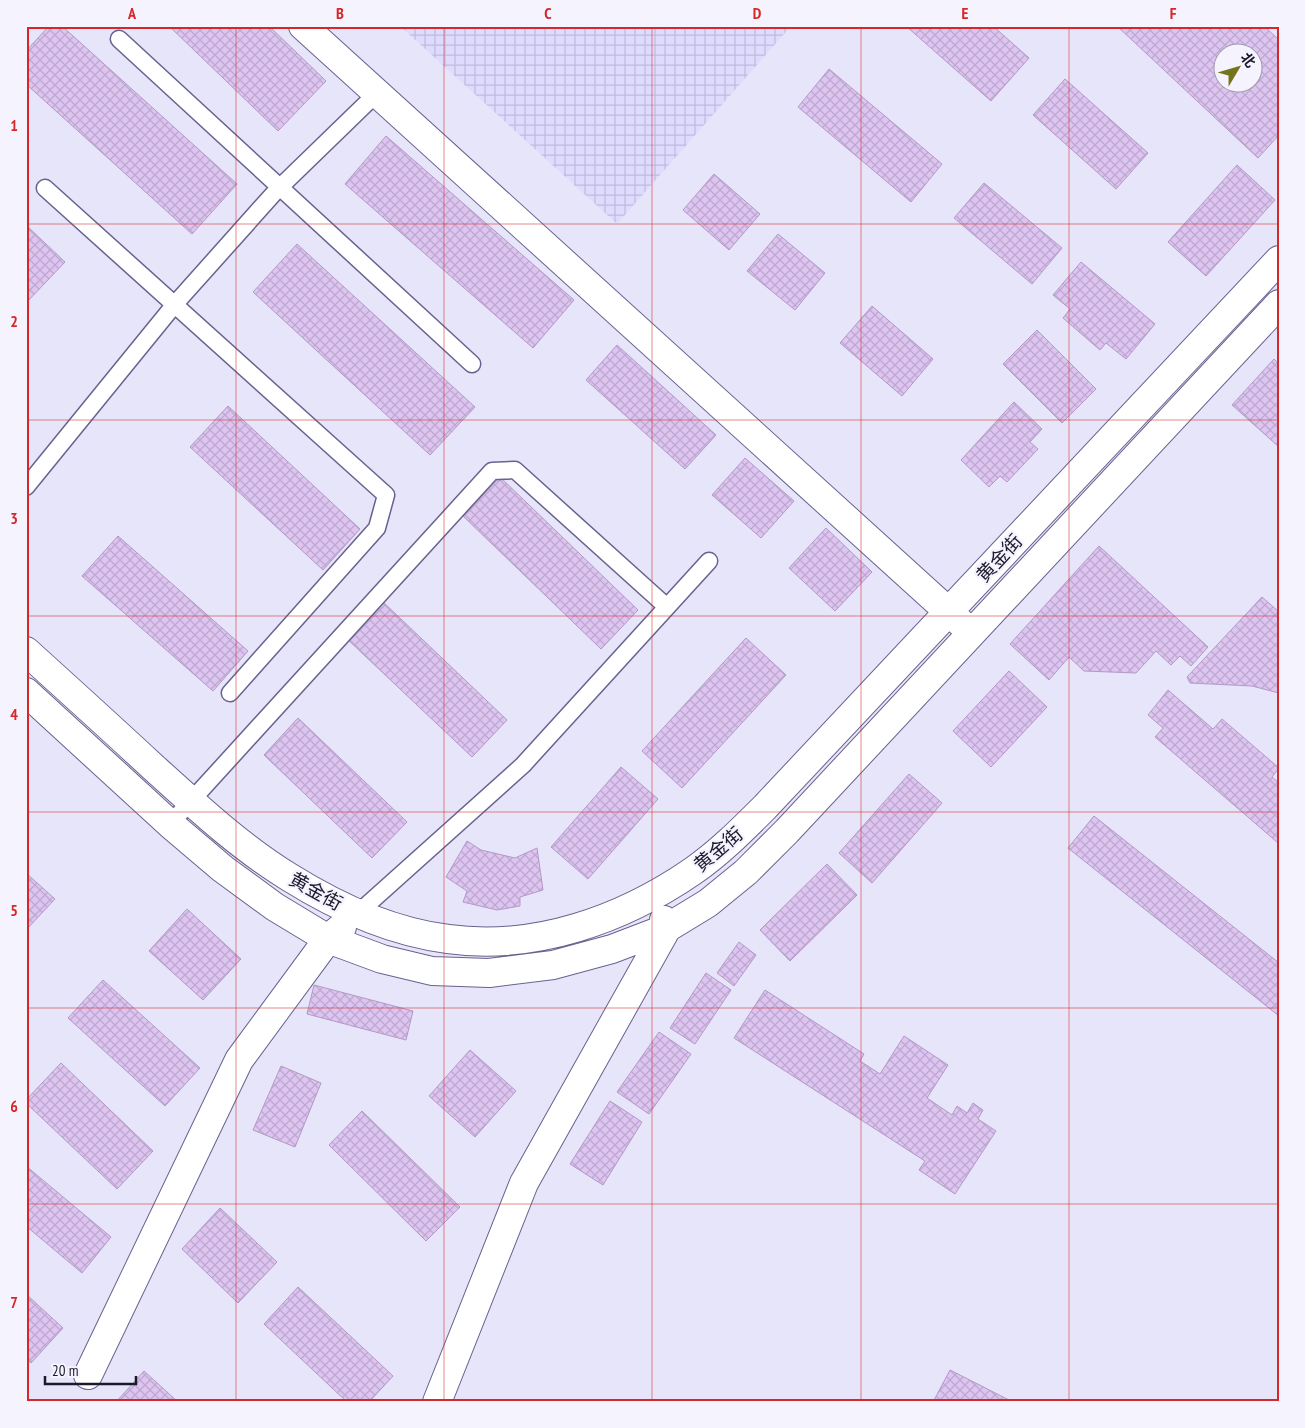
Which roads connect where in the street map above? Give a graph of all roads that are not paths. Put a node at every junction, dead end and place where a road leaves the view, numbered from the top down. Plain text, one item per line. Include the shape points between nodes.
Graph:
1 (303, 26) edge
2 (119, 38) dead end
3 (376, 94) junction
4 (280, 187) junction
5 (45, 188) dead end
6 (1279, 260) edge
7 (175, 304) junction
8 (1279, 304) edge
9 (472, 364) dead end
10 (26, 487) edge
11 (709, 561) dead end
12 (667, 607) junction
13 (948, 611) junction
14 (972, 632) junction
15 (26, 650) edge
16 (26, 692) edge
17 (230, 693) dead end
18 (190, 801) junction
19 (170, 824) junction
20 (654, 896) junction
21 (358, 913) junction
22 (667, 928) junction
23 (328, 939) junction
24 (88, 1374) dead end
25 (437, 1402) edge

1 - 3 street
2 - 4 lane
3 - 4 lane
3 - 13 street
4 - 7 lane
4 - 9 lane
5 - 7 lane
6 - 13 street, 黄金街
7 - 10 lane
7 - 17 lane via 386,494 376,528
8 - 14 street, 黄金街
11 - 12 lane
12 - 18 lane via 515,470 492,472
12 - 21 lane via 523,765
13 - 14 street
13 - 20 street, 黄金街 via 728,844 694,871
14 - 22 street, 黄金街 via 746,872 708,903
15 - 18 street, 黄金街
16 - 19 street, 黄金街
18 - 19 lane
18 - 21 street, 黄金街 via 288,877
19 - 23 street, 黄金街 via 275,907
20 - 21 street, 黄金街 via 610,917 554,934 495,942 448,939 395,928
20 - 22 street
21 - 23 street
22 - 23 street, 黄金街 via 612,949 562,962 489,973 432,971 382,959
22 - 25 street via 524,1183
23 - 24 street via 239,1060

